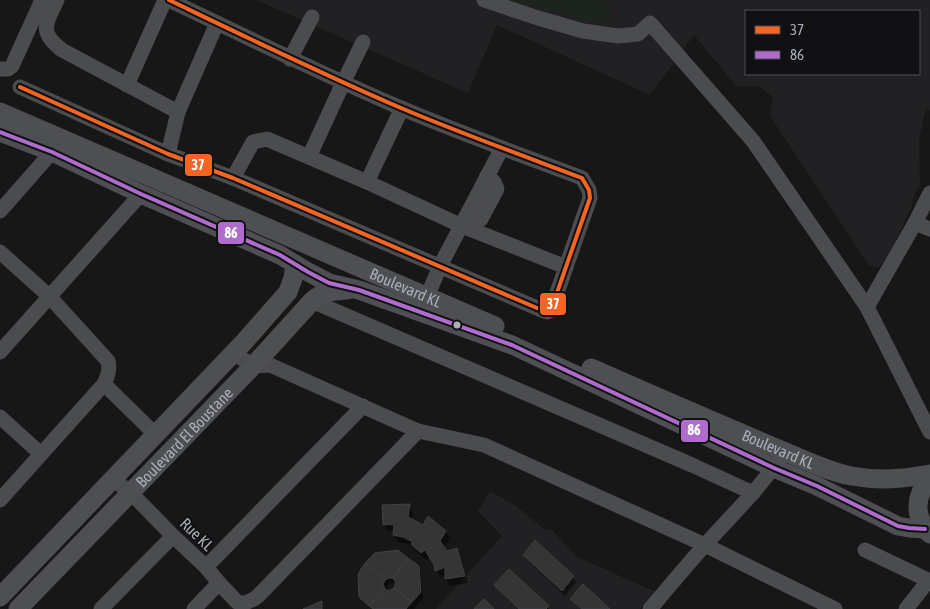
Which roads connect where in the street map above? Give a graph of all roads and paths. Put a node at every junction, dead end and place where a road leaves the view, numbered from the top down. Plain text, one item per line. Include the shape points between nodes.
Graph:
1 (42, 0) edge
2 (57, 0) edge
3 (164, 0) edge
4 (169, 0) edge
5 (484, 0) edge
6 (312, 17) dead end
7 (217, 23) junction
8 (363, 42) dead end
9 (290, 59) junction
10 (0, 69) edge
11 (343, 82) junction
12 (127, 84) junction
13 (20, 87) dead end
14 (402, 108) junction
15 (0, 112) edge
16 (178, 112) junction
17 (0, 132) edge
18 (502, 148) junction
19 (52, 152) junction
20 (168, 154) junction
21 (309, 157) junction
22 (234, 178) junction
23 (367, 182) junction
24 (930, 193) edge
25 (141, 194) junction
26 (0, 210) edge
27 (463, 222) junction
28 (915, 223) junction
29 (930, 229) edge
30 (0, 252) edge
31 (326, 253) junction
32 (348, 262) junction
33 (440, 266) junction
34 (566, 267) junction
35 (302, 268) junction
36 (320, 293) junction
37 (49, 296) junction
38 (427, 297) junction
39 (867, 307) junction
40 (239, 348) junction
41 (0, 352) edge
42 (262, 361) junction
43 (104, 384) junction
44 (362, 406) junction
45 (0, 417) edge
46 (418, 431) junction
47 (930, 432) edge
48 (156, 435) junction
49 (785, 451) junction
50 (41, 454) junction
51 (129, 463) junction
52 (774, 468) junction
53 (930, 474) edge
54 (145, 478) junction
55 (930, 478) edge
56 (114, 480) junction
57 (131, 493) junction
58 (753, 493) junction
59 (0, 500) edge
60 (928, 531) edge
61 (173, 536) junction
62 (705, 545) junction
63 (865, 550) dead end
64 (206, 566) junction
65 (929, 580) edge
66 (219, 583) junction
67 (4, 586) edge
68 (27, 606) edge
69 (101, 609) edge
70 (194, 609) edge
71 (650, 609) edge
72 (835, 609) edge
73 (906, 609) edge

1 - 10 street via 12,66
2 - 12 street via 46,23 51,41
3 - 12 street
4 - 7 street
5 - 39 street via 600,34 638,34 650,23 753,141
6 - 9 street
7 - 9 street
7 - 16 street
8 - 11 street
9 - 11 street
11 - 14 street
11 - 21 street
12 - 16 street
13 - 20 street
14 - 18 street
14 - 23 street
15 - 31 main road, Boulevard KL
16 - 20 street
17 - 19 main road, Boulevard KL
18 - 27 street via 487,176 497,189 478,222
18 - 34 street via 582,178 586,184 590,198
19 - 25 main road, Boulevard KL
19 - 26 street
20 - 22 street
21 - 22 street via 267,139 258,140 252,142
21 - 23 street
22 - 33 street
23 - 27 street
24 - 28 street
25 - 35 main road, Boulevard KL via 280,255
25 - 37 street
27 - 33 street
27 - 34 street
28 - 29 street
28 - 39 street
30 - 37 street
31 - 32 main road, Boulevard KL
31 - 35 main road
32 - 36 main road, Boulevard El Boustane
32 - 38 main road, Boulevard KL
33 - 34 street via 547,312 551,310
33 - 38 street
35 - 36 main road, Boulevard KL
35 - 40 main road via 293,278 288,292
36 - 42 main road, Boulevard El Boustane
36 - 52 main road, Boulevard KL via 360,290 512,345
36 - 58 street
37 - 41 street
37 - 43 street via 108,361 110,368
38 - 49 main road, Boulevard KL
39 - 47 street
40 - 42 street
40 - 48 main road
42 - 44 street
42 - 54 main road, Boulevard El Boustane
43 - 48 street
43 - 50 street
44 - 46 street
44 - 64 street
45 - 50 street
46 - 62 street via 484,445
46 - 66 street, Rue KL via 258,596 246,603 237,602
48 - 51 main road
49 - 52 street
49 - 53 main road, Boulevard KL via 849,476 901,479
50 - 59 street
51 - 54 main road
51 - 56 main road
52 - 58 street
52 - 60 main road, Boulevard KL via 898,526
54 - 57 main road, Boulevard El Boustane
55 - 60 main road via 923,486 918,502 920,519
56 - 57 street, Rue KL
56 - 67 main road
57 - 61 street, Rue KL
57 - 68 main road, Boulevard El Boustane
58 - 62 street
61 - 64 street, Rue KL
61 - 69 street
62 - 71 street
62 - 72 street
63 - 65 street
64 - 66 street, Rue KL
65 - 73 street
66 - 70 street
67 - 68 main road

